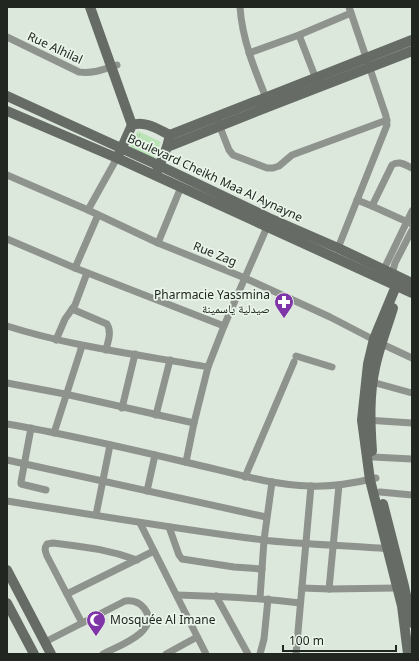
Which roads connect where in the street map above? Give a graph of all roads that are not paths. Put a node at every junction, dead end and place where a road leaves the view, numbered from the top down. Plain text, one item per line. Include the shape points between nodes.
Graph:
1 (90, 7) edge
2 (97, 7) edge
3 (240, 7) edge
4 (350, 10) edge
5 (299, 35) junction
6 (7, 37) edge
7 (412, 40) edge
8 (412, 51) edge
9 (249, 53) junction
10 (368, 63) junction
11 (115, 66) junction
12 (316, 79) junction
13 (7, 96) edge
14 (268, 102) junction
15 (7, 111) edge
16 (387, 120) junction
17 (218, 122) junction
18 (133, 126) junction
19 (170, 135) junction
20 (168, 147) junction
21 (119, 153) junction
22 (412, 168) edge
23 (157, 170) junction
24 (7, 175) edge
25 (181, 187) junction
26 (358, 200) junction
27 (372, 206) junction
28 (88, 210) junction
29 (412, 211) edge
30 (98, 215) junction
31 (410, 223) edge
32 (267, 227) junction
33 (412, 230) edge
34 (7, 239) edge
35 (158, 243) junction
36 (338, 248) junction
37 (75, 268) junction
38 (388, 271) junction
39 (87, 273) junction
40 (244, 278) junction
41 (412, 283) edge
42 (397, 289) junction
43 (412, 293) edge
44 (72, 309) junction
45 (7, 326) edge
46 (224, 326) junction
47 (56, 340) junction
48 (378, 342) junction
49 (82, 346) junction
50 (106, 350) junction
51 (135, 354) junction
52 (412, 358) edge
53 (170, 360) junction
54 (208, 367) junction
55 (332, 367) dead end
56 (372, 382) junction
57 (7, 383) edge
58 (412, 393) edge
59 (66, 394) junction
60 (122, 408) junction
61 (156, 415) junction
62 (366, 420) junction
63 (194, 423) junction
64 (412, 423) edge
65 (7, 424) edge
66 (31, 428) junction
67 (54, 433) junction
68 (110, 445) junction
69 (156, 455) junction
70 (373, 457) junction
71 (7, 460) edge
72 (412, 460) edge
73 (186, 462) junction
74 (24, 463) junction
75 (245, 477) junction
76 (373, 479) junction
77 (102, 481) junction
78 (272, 482) junction
79 (339, 485) junction
80 (311, 486) junction
81 (46, 490) dead end
82 (147, 491) junction
83 (380, 492) junction
84 (412, 494) edge
85 (7, 501) edge
86 (96, 516) junction
87 (266, 517) junction
88 (140, 523) junction
89 (169, 527) junction
90 (264, 540) junction
91 (306, 544) junction
92 (334, 546) junction
93 (391, 549) junction
94 (154, 551) junction
95 (136, 560) junction
96 (262, 569) junction
97 (7, 570) edge
98 (302, 588) junction
99 (398, 588) junction
100 (329, 589) junction
101 (67, 594) junction
102 (176, 595) junction
103 (216, 596) junction
104 (264, 599) junction
105 (407, 602) edge
106 (300, 603) junction
107 (8, 607) edge
108 (82, 623) junction
109 (412, 623) edge
110 (197, 637) junction
111 (45, 642) junction
112 (34, 654) edge
113 (51, 654) edge
114 (103, 654) edge
115 (166, 654) edge
116 (206, 654) edge
117 (248, 654) edge
118 (260, 654) edge
119 (296, 654) edge
120 (408, 654) edge

1 - 11 street
2 - 11 street
3 - 9 street
4 - 5 street
4 - 10 street
5 - 9 street
5 - 12 street
6 - 11 street, Rue Alhilal via 79,72 95,72
7 - 10 street
8 - 10 street
9 - 14 street
10 - 12 street
10 - 14 street
10 - 16 street
11 - 18 street
12 - 14 street
13 - 21 street, Boulevard Cheikh Maa Al Aynayne
14 - 17 street
15 - 21 street, Boulevard Cheikh Maa Al Aynayne
16 - 17 street via 292,155 273,168 233,155
16 - 26 street
17 - 19 street
17 - 20 street
18 - 19 street via 143,123
18 - 21 street
19 - 20 street
20 - 23 street
21 - 23 street, Boulevard Cheikh Maa Al Aynayne
21 - 28 street
22 - 27 street via 396,162 392,165
23 - 25 street, Boulevard Cheikh Maa Al Aynayne
23 - 36 street, Boulevard Cheikh Maa Al Aynayne
24 - 28 street, Rue Zag
25 - 32 street, Boulevard Cheikh Maa Al Aynayne
25 - 35 street
26 - 27 street
26 - 36 street
27 - 31 street
28 - 30 street, Rue Zag
29 - 31 street
30 - 35 street, Rue Zag
30 - 37 street
31 - 38 street
32 - 40 street
32 - 42 street, Boulevard Cheikh Maa Al Aynayne
33 - 38 street
34 - 37 street
35 - 40 street, Rue Zag
36 - 38 street, Boulevard Cheikh Maa Al Aynayne
37 - 39 street
38 - 41 street, Boulevard Cheikh Maa Al Aynayne
39 - 44 street
39 - 46 street
40 - 46 street
40 - 48 street, Rue Zag
42 - 43 street, Boulevard Cheikh Maa Al Aynayne
42 - 48 street
44 - 47 street
44 - 50 street via 109,326 110,338
45 - 47 street
46 - 54 street
47 - 49 street
48 - 52 street, Rue Zag
48 - 56 street
48 - 62 street via 368,364
49 - 50 street
49 - 59 street
50 - 51 street
51 - 53 street
51 - 60 street
53 - 54 street
53 - 61 street
54 - 63 street
55 - 75 street via 295,359
56 - 58 street
56 - 62 street
57 - 59 street
59 - 60 street
59 - 67 street
60 - 61 street
61 - 63 street
62 - 64 street
62 - 70 street
62 - 76 street
63 - 73 street
65 - 66 street
66 - 67 street
66 - 74 street
67 - 68 street
68 - 69 street
68 - 77 street
69 - 73 street
69 - 82 street
70 - 72 street
70 - 76 street
71 - 74 street
73 - 75 street
74 - 77 street
74 - 81 street via 21,484
75 - 78 street
76 - 79 street
76 - 83 street
76 - 93 street
77 - 82 street
77 - 86 street
78 - 80 street
78 - 87 street
79 - 80 street
79 - 92 street
80 - 91 street
82 - 87 street
83 - 84 street
83 - 93 street
85 - 86 street
86 - 88 street
87 - 90 street
88 - 89 street
88 - 94 street
89 - 90 street
89 - 96 street via 182,559
90 - 91 street
90 - 96 street
91 - 92 street
91 - 98 street
92 - 93 street
92 - 100 street
93 - 99 street
93 - 105 street
94 - 95 street
94 - 102 street
95 - 101 street
95 - 101 street via 93,548 47,544 45,551
96 - 104 street
97 - 111 street
98 - 100 street
98 - 106 street
99 - 100 street
99 - 105 street
101 - 108 street
102 - 103 street
102 - 110 street
103 - 104 street
103 - 117 street
104 - 106 street
104 - 118 street via 264,640
105 - 109 street
105 - 120 street via 405,621
106 - 119 street
107 - 112 street
108 - 111 street
108 - 114 street via 125,601 137,602 143,607 148,621 143,632
110 - 115 street
110 - 116 street
111 - 113 street

